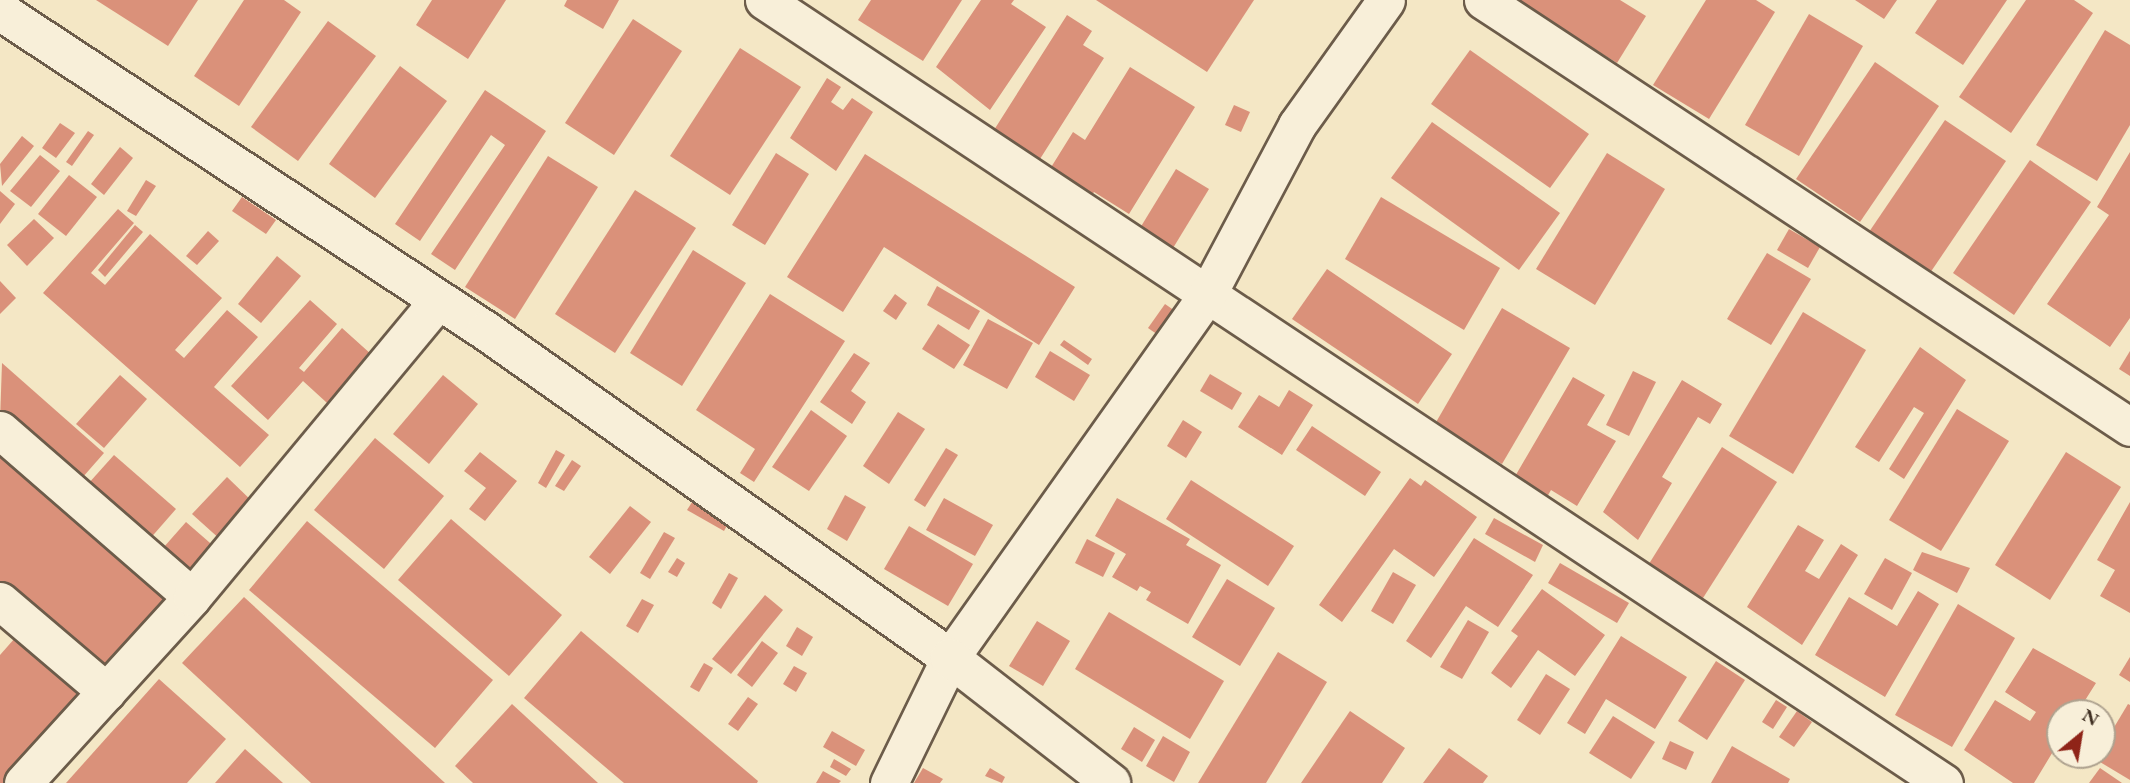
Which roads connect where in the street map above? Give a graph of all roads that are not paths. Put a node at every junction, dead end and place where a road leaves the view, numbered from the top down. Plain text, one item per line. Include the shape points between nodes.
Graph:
1 (764, 0) edge
2 (1386, 0) edge
3 (1483, 0) edge
4 (0, 12) edge
5 (1207, 295) junction
6 (439, 300) junction
7 (2130, 427) edge
8 (0, 430) edge
9 (191, 597) junction
10 (0, 601) edge
11 (950, 658) junction
12 (107, 692) junction
13 (23, 783) edge
14 (889, 783) edge
15 (1111, 783) edge
16 (1944, 783) edge

1 - 5 street
2 - 5 street via 1297,125
3 - 7 street
4 - 6 street
5 - 11 street
5 - 16 street
6 - 9 street
6 - 11 street
8 - 9 street
9 - 12 street
10 - 12 street
11 - 14 street
11 - 15 street
12 - 13 street

